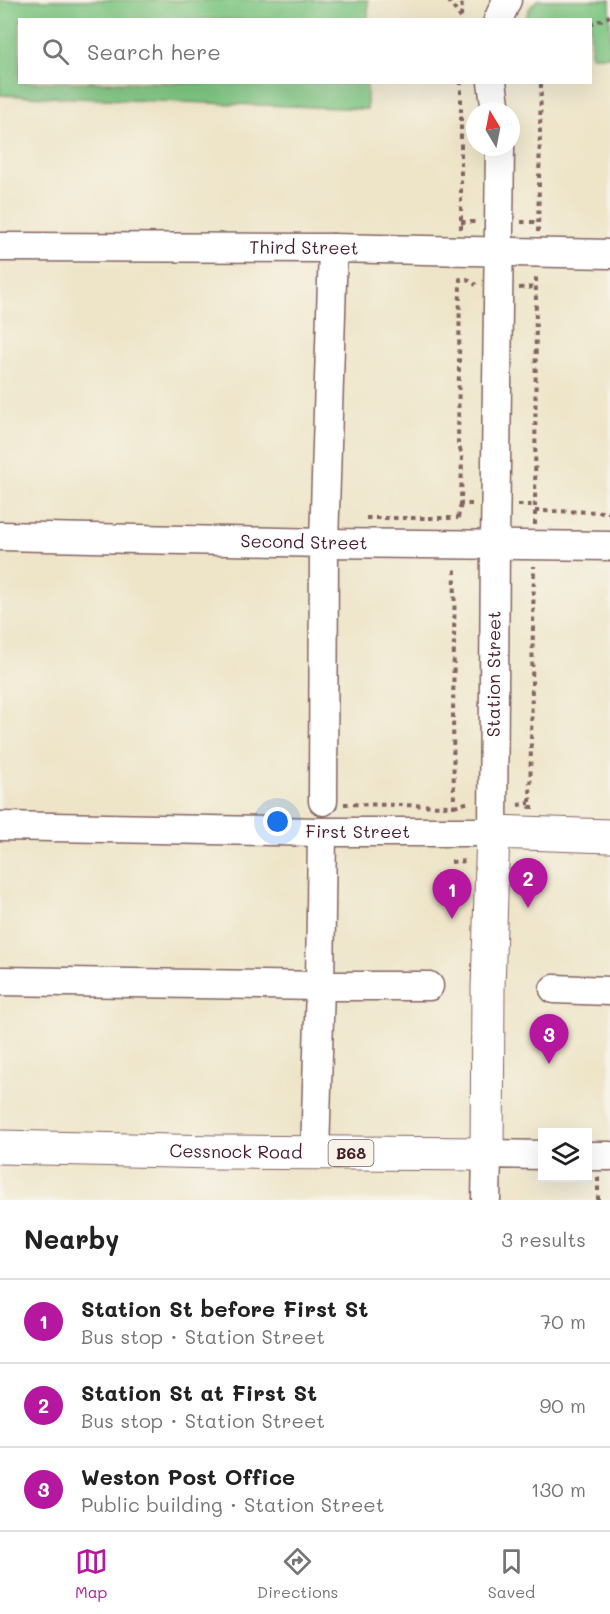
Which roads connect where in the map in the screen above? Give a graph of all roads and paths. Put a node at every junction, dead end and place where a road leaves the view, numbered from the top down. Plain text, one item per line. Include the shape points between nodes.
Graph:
1 (448, 0) edge
2 (462, 0) edge
3 (507, 0) edge
4 (521, 0) edge
5 (610, 16) edge
6 (460, 18) edge
7 (461, 18) edge
8 (499, 18) edge
9 (515, 18) edge
10 (592, 25) edge
11 (461, 84) edge
12 (492, 84) edge
13 (508, 84) edge
14 (542, 84) edge
15 (495, 102) edge
16 (508, 102) edge
17 (500, 156) edge
18 (461, 222) junction
19 (484, 222) dead end
20 (518, 222) dead end
21 (538, 222) junction
22 (461, 233) dead end
23 (538, 239) dead end
24 (0, 247) edge
25 (333, 248) junction
26 (500, 252) junction
27 (610, 254) edge
28 (536, 267) dead end
29 (484, 286) dead end
30 (536, 287) junction
31 (516, 288) dead end
32 (461, 504) junction
33 (482, 505) dead end
34 (535, 505) junction
35 (512, 506) dead end
36 (535, 511) junction
37 (610, 512) edge
38 (363, 518) dead end
39 (458, 518) junction
40 (456, 526) dead end
41 (535, 530) dead end
42 (0, 536) edge
43 (324, 543) junction
44 (495, 544) junction
45 (610, 546) edge
46 (456, 559) dead end
47 (535, 562) dead end
48 (471, 802) dead end
49 (329, 803) joint
50 (530, 803) junction
51 (518, 805) dead end
52 (454, 806) junction
53 (543, 807) dead end
54 (0, 826) edge
55 (322, 832) junction
56 (493, 832) junction
57 (610, 836) edge
58 (469, 861) dead end
59 (451, 862) dead end
60 (0, 981) edge
61 (320, 986) junction
62 (429, 986) dead end
63 (554, 989) dead end
64 (610, 991) edge
65 (0, 1147) edge
66 (315, 1153) junction
67 (487, 1154) junction
68 (538, 1155) edge
69 (592, 1156) edge
70 (610, 1156) edge
71 (486, 1200) edge

1 - 6 path
2 - 7 path
3 - 8 street
4 - 9 street
5 - 10 path
11 - 18 path
12 - 15 street
13 - 16 street
14 - 21 path
17 - 26 street, Station Street
18 - 19 path
18 - 22 path
20 - 21 path
21 - 23 path
24 - 25 street, Third Street
25 - 26 street, Third Street
25 - 43 street
26 - 27 street, Third Street
26 - 44 street, Station Street
28 - 30 path
29 - 32 path via 460,279
30 - 31 path
30 - 34 path
32 - 33 path
32 - 39 path
34 - 35 path
34 - 36 path
36 - 37 path
36 - 41 path
38 - 39 path
39 - 40 path
42 - 43 street, Second Street
43 - 44 street, Second Street
43 - 49 street
44 - 45 street, Second Street
44 - 56 street, Station Street
46 - 52 path
47 - 50 path
48 - 52 path
49 - 52 path
50 - 51 path
50 - 53 path via 530,807
54 - 55 street, First Street
55 - 56 street, First Street
55 - 61 street
56 - 57 main road, First Street
56 - 67 main road, Station Street
58 - 59 path
60 - 61 street
61 - 62 street
61 - 66 street
63 - 64 street
65 - 66 main road, Cessnock Road / B68
66 - 67 main road, Cessnock Road / B68
67 - 68 street, Cessnock Road
67 - 71 street, Station Street
69 - 70 street

